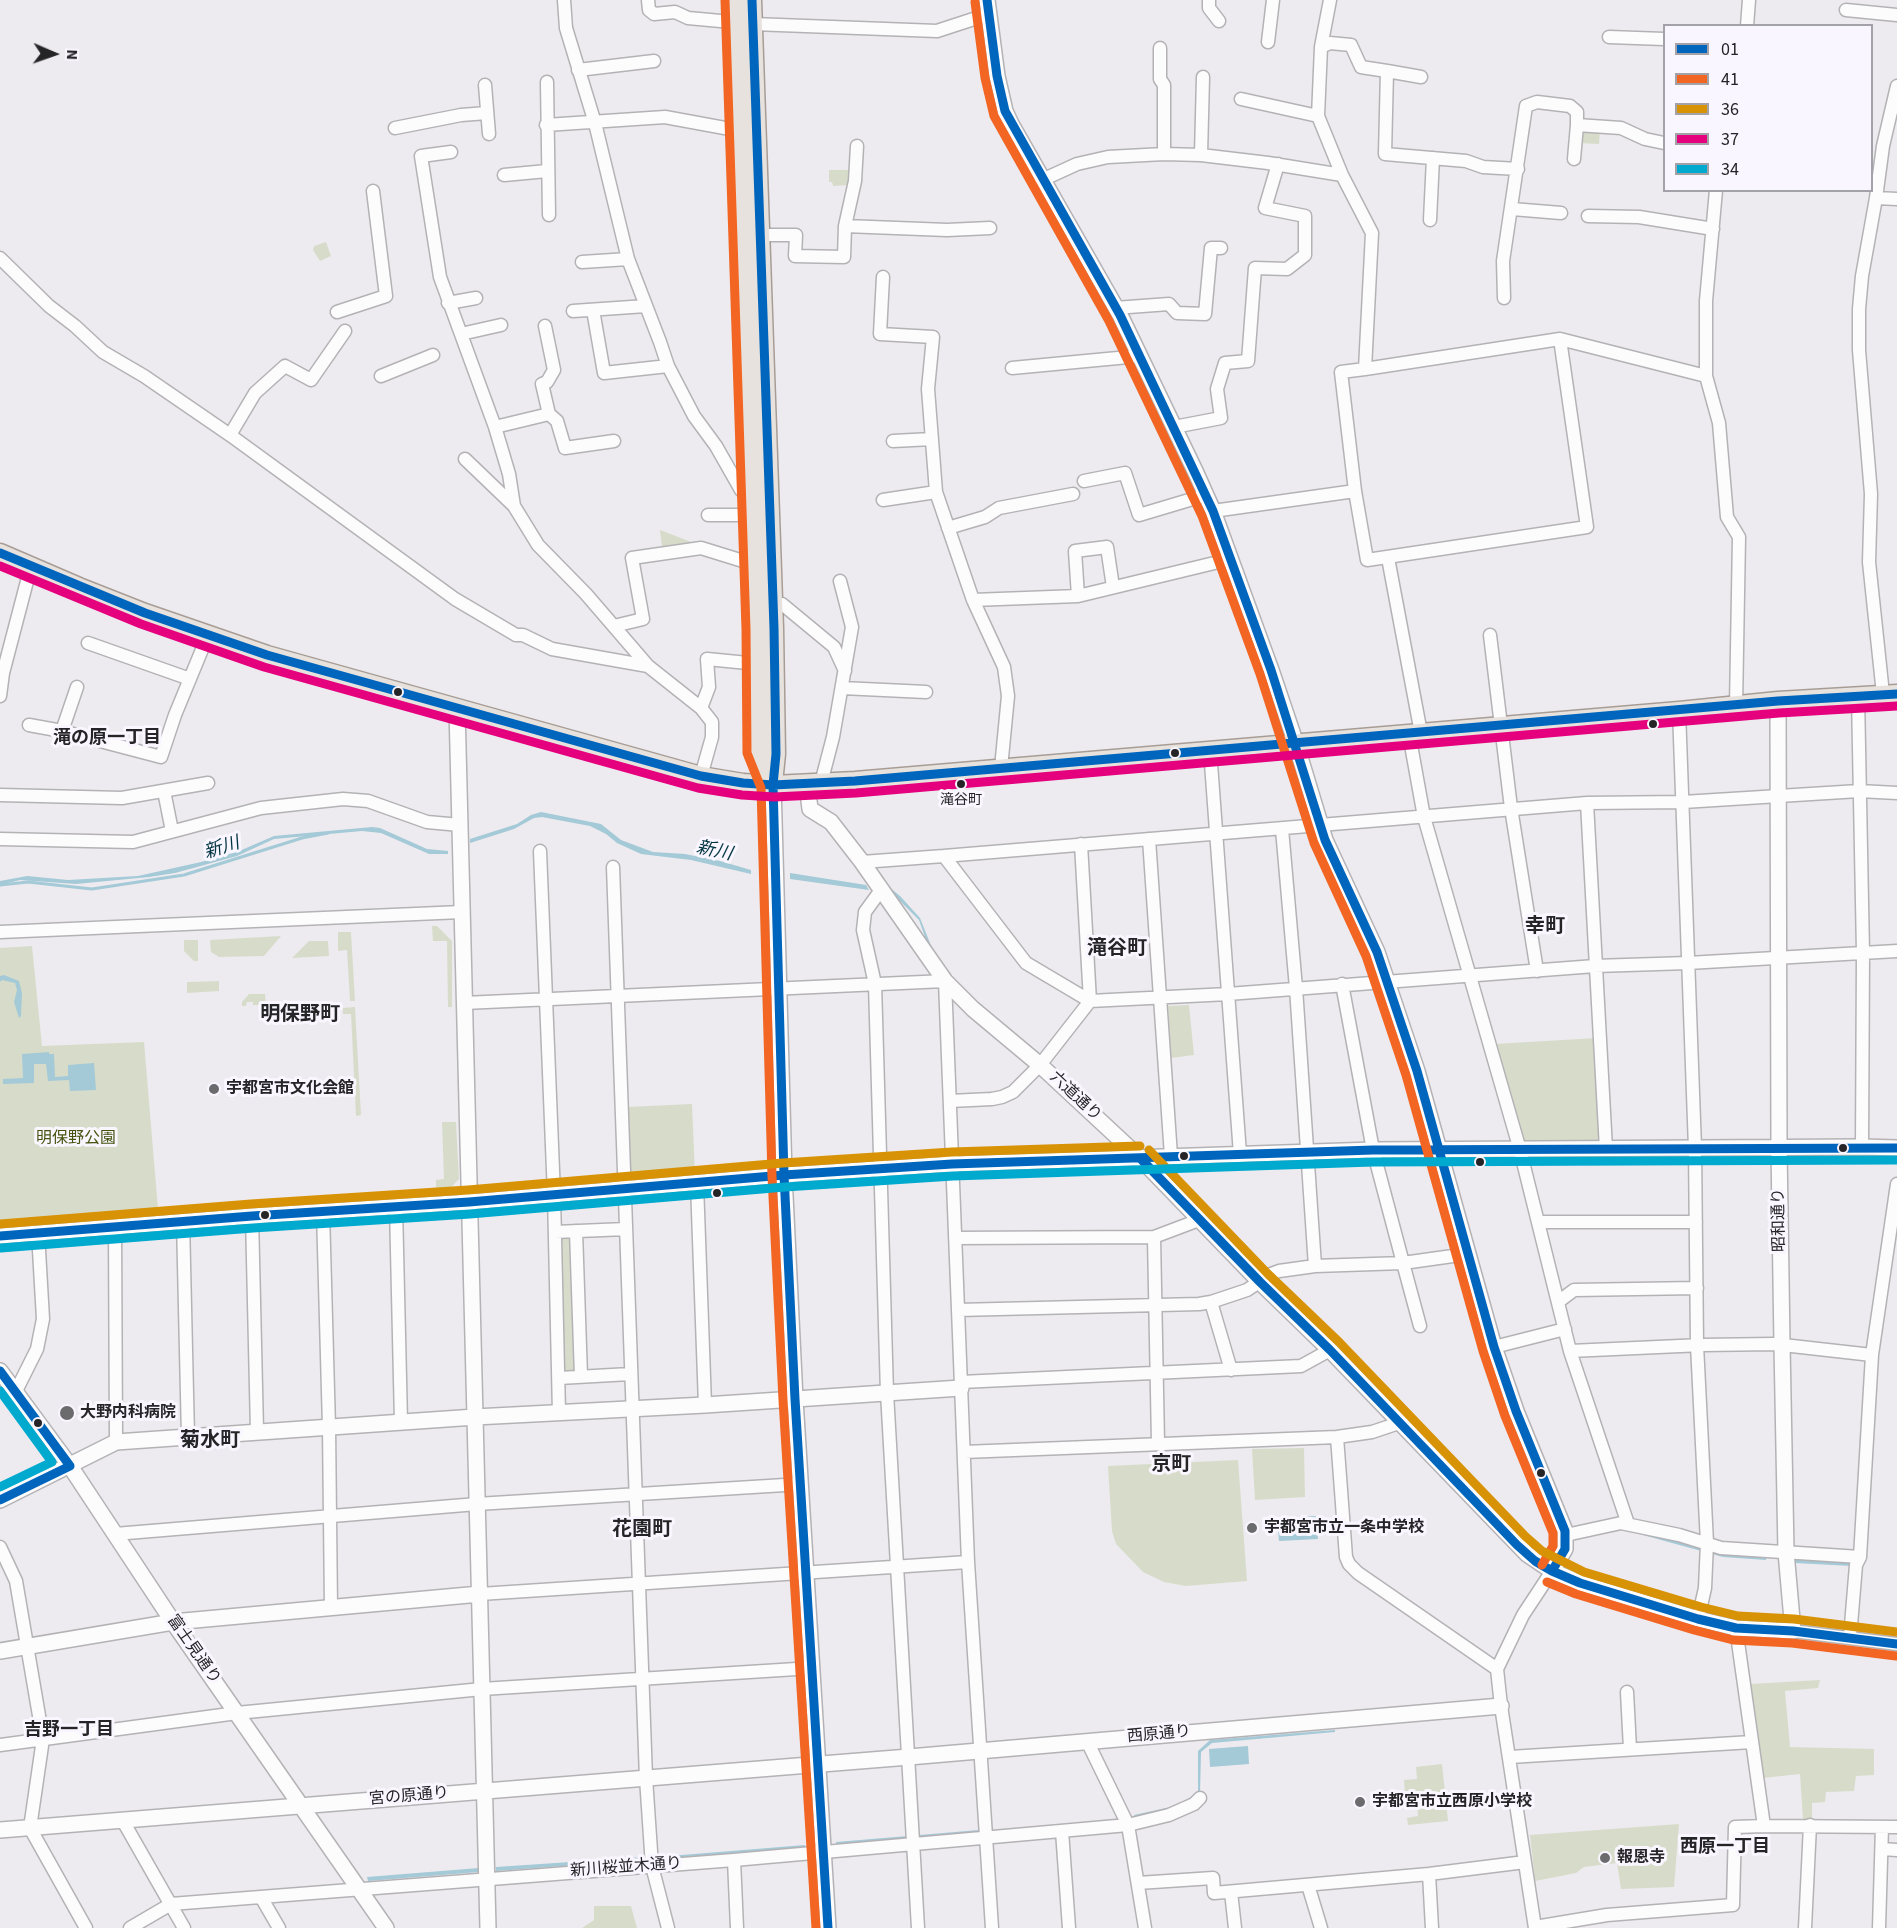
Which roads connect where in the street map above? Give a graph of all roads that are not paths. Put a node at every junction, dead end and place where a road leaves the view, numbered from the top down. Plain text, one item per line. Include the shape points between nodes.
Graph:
1 (564, 0) edge
2 (648, 0) edge
3 (737, 0) edge
4 (752, 0) edge
5 (1209, 0) edge
6 (1273, 0) edge
7 (1330, 0) edge
8 (1749, 0) edge
9 (988, 7) edge
10 (1846, 10) dead end
11 (1897, 15) edge
12 (1219, 21) dead end
13 (745, 23) junction
14 (1747, 24) edge
15 (1609, 37) dead end
16 (1663, 39) edge
17 (1268, 42) dead end
18 (1321, 47) junction
19 (1160, 48) dead end
20 (654, 61) dead end
21 (578, 70) junction
22 (1387, 72) junction
23 (1203, 77) dead end
24 (1421, 77) dead end
25 (547, 82) dead end
26 (485, 85) dead end
27 (1897, 86) edge
28 (1241, 99) dead end
29 (488, 113) junction
30 (1318, 116) junction
31 (595, 123) junction
32 (546, 125) junction
33 (1577, 125) junction
34 (395, 128) dead end
35 (741, 131) junction
36 (489, 134) dead end
37 (1663, 142) edge
38 (857, 146) dead end
39 (450, 152) dead end
40 (1164, 154) junction
41 (1201, 155) junction
42 (1433, 158) junction
43 (1574, 159) dead end
44 (1278, 165) junction
45 (1518, 169) junction
46 (548, 171) junction
47 (504, 175) dead end
48 (1342, 175) junction
49 (1042, 180) junction
50 (373, 191) dead end
51 (1716, 192) edge
52 (1876, 198) junction
53 (1897, 199) edge
54 (1512, 209) junction
55 (1562, 213) dead end
56 (549, 215) dead end
57 (1588, 216) dead end
58 (1430, 220) dead end
59 (845, 226) junction
60 (990, 228) dead end
61 (1713, 229) junction
62 (753, 235) junction
63 (1221, 248) dead end
64 (0, 258) edge
65 (628, 259) junction
66 (582, 262) dead end
67 (883, 277) dead end
68 (476, 298) dead end
69 (1504, 298) dead end
70 (448, 303) junction
71 (646, 306) junction
72 (1115, 308) junction
73 (593, 310) junction
74 (337, 312) dead end
75 (573, 312) dead end
76 (501, 325) dead end
77 (545, 326) dead end
78 (345, 331) dead end
79 (461, 334) junction
80 (1560, 339) junction
81 (433, 355) dead end
82 (1139, 356) junction
83 (668, 366) junction
84 (1012, 368) dead end
85 (1365, 369) junction
86 (381, 376) dead end
87 (1706, 376) junction
88 (549, 414) junction
89 (495, 427) junction
90 (1174, 427) junction
91 (230, 435) junction
92 (932, 439) junction
93 (614, 441) dead end
94 (893, 441) dead end
95 (465, 459) dead end
96 (1084, 481) dead end
97 (753, 490) junction
98 (1355, 491) junction
99 (936, 492) junction
100 (1073, 494) dead end
101 (1206, 495) junction
102 (883, 500) dead end
103 (514, 506) junction
104 (1213, 511) junction
105 (708, 515) dead end
106 (754, 515) junction
107 (948, 528) junction
108 (0, 552) edge
109 (1388, 558) junction
110 (1231, 559) junction
111 (756, 565) junction
112 (31, 566) junction
113 (840, 581) dead end
114 (1113, 587) junction
115 (1077, 596) junction
116 (973, 600) junction
117 (782, 604) dead end
118 (614, 626) junction
119 (208, 635) junction
120 (1490, 636) dead end
121 (88, 643) dead end
122 (758, 664) junction
123 (648, 666) junction
124 (845, 671) junction
125 (190, 679) junction
126 (77, 687) dead end
127 (842, 688) junction
128 (926, 692) dead end
129 (1890, 694) edge
130 (0, 696) edge
131 (1858, 696) junction
132 (1774, 702) junction
133 (1736, 706) junction
134 (701, 708) junction
135 (457, 709) junction
136 (1680, 711) junction
137 (29, 725) dead end
138 (1501, 726) junction
139 (62, 731) junction
140 (1415, 733) junction
141 (1296, 744) junction
142 (1210, 750) junction
143 (1001, 768) junction
144 (701, 776) junction
145 (208, 783) dead end
146 (814, 783) junction
147 (773, 784) junction
148 (164, 791) junction
149 (1859, 791) junction
150 (1897, 793) edge
151 (0, 795) edge
152 (1773, 796) junction
153 (1683, 801) junction
154 (1587, 803) junction
155 (1512, 808) junction
156 (1424, 817) junction
157 (460, 825) junction
158 (1321, 825) junction
159 (1282, 829) junction
160 (172, 831) junction
161 (1216, 833) junction
162 (0, 839) edge
163 (1149, 839) junction
164 (1081, 844) junction
165 (540, 850) dead end
166 (944, 856) junction
167 (862, 862) junction
168 (613, 867) dead end
169 (879, 887) junction
170 (462, 912) junction
171 (0, 932) edge
172 (1897, 951) edge
173 (1863, 953) junction
174 (1774, 958) junction
175 (1688, 963) junction
176 (1595, 966) junction
177 (1537, 970) junction
178 (1469, 976) junction
179 (945, 981) junction
180 (1388, 981) junction
181 (875, 984) junction
182 (1342, 984) junction
183 (1296, 988) junction
184 (778, 989) junction
185 (1228, 994) junction
186 (617, 996) junction
187 (546, 998) junction
188 (1161, 998) junction
189 (1090, 1001) junction
190 (464, 1003) junction
191 (1040, 1065) junction
192 (950, 1101) junction
193 (1862, 1146) junction
194 (1695, 1148) junction
195 (1775, 1148) junction
196 (1606, 1149) junction
197 (1897, 1149) edge
198 (1373, 1150) junction
199 (1440, 1150) junction
200 (1520, 1150) junction
201 (1306, 1153) junction
202 (1240, 1154) junction
203 (1171, 1156) junction
204 (1140, 1158) junction
205 (952, 1164) junction
206 (880, 1169) junction
207 (784, 1175) junction
208 (696, 1184) junction
209 (1897, 1184) edge
210 (624, 1190) junction
211 (554, 1195) junction
212 (469, 1202) junction
213 (396, 1207) junction
214 (1896, 1207) edge
215 (323, 1212) junction
216 (252, 1216) junction
217 (1200, 1220) junction
218 (183, 1221) junction
219 (1538, 1222) junction
220 (1696, 1222) junction
221 (115, 1227) junction
222 (626, 1229) junction
223 (576, 1231) junction
224 (555, 1232) junction
225 (38, 1233) junction
226 (0, 1236) edge
227 (1154, 1237) junction
228 (955, 1238) junction
229 (1467, 1254) junction
230 (1403, 1263) junction
231 (1315, 1266) junction
232 (1260, 1282) junction
233 (1696, 1288) junction
234 (1211, 1302) junction
235 (1558, 1302) junction
236 (1156, 1306) junction
237 (958, 1310) junction
238 (1420, 1326) dead end
239 (1565, 1329) junction
240 (1697, 1345) junction
241 (1778, 1345) junction
242 (1494, 1347) junction
243 (1330, 1350) junction
244 (1570, 1351) junction
245 (1872, 1355) junction
246 (1231, 1370) junction
247 (0, 1371) edge
248 (1157, 1373) junction
249 (630, 1374) junction
250 (580, 1376) junction
251 (559, 1378) junction
252 (961, 1385) junction
253 (15, 1393) junction
254 (887, 1393) junction
255 (795, 1399) junction
256 (705, 1405) junction
257 (632, 1409) junction
258 (560, 1413) junction
259 (475, 1417) junction
260 (402, 1422) junction
261 (1398, 1423) junction
262 (329, 1427) junction
263 (257, 1431) junction
264 (188, 1437) junction
265 (1336, 1437) junction
266 (116, 1442) junction
267 (1158, 1443) junction
268 (964, 1452) junction
269 (69, 1466) junction
270 (801, 1484) junction
271 (635, 1493) junction
272 (0, 1500) edge
273 (477, 1504) junction
274 (331, 1516) junction
275 (1628, 1524) junction
276 (115, 1534) junction
277 (1566, 1535) junction
278 (1707, 1543) junction
279 (0, 1547) edge
280 (1782, 1551) junction
281 (1860, 1557) junction
282 (968, 1562) junction
283 (896, 1567) junction
284 (1552, 1571) junction
285 (807, 1573) junction
286 (639, 1584) junction
287 (480, 1594) junction
288 (331, 1608) junction
289 (1698, 1619) junction
290 (173, 1622) junction
291 (1736, 1628) junction
292 (1788, 1631) junction
293 (1850, 1637) junction
294 (1897, 1644) edge
295 (28, 1647) junction
296 (0, 1652) edge
297 (812, 1668) junction
298 (1497, 1668) junction
299 (644, 1680) junction
300 (482, 1689) junction
301 (1627, 1692) dead end
302 (1501, 1706) junction
303 (237, 1713) junction
304 (43, 1740) junction
305 (1087, 1742) junction
306 (1752, 1742) junction
307 (0, 1745) edge
308 (1630, 1749) junction
309 (981, 1750) junction
310 (909, 1757) junction
311 (1510, 1757) junction
312 (818, 1764) junction
313 (646, 1778) junction
314 (485, 1791) junction
315 (1200, 1798) dead end
316 (301, 1806) junction
317 (123, 1821) junction
318 (1128, 1825) junction
319 (1810, 1825) junction
320 (1764, 1826) junction
321 (1882, 1827) junction
322 (1897, 1827) edge
323 (30, 1828) junction
324 (0, 1830) edge
325 (1062, 1831) junction
326 (987, 1838) junction
327 (913, 1844) junction
328 (1882, 1849) junction
329 (1897, 1850) edge
330 (823, 1852) junction
331 (734, 1860) junction
332 (1525, 1862) junction
333 (652, 1866) junction
334 (1429, 1874) junction
335 (487, 1878) junction
336 (1138, 1883) junction
337 (1308, 1885) junction
338 (359, 1889) junction
339 (1231, 1892) junction
340 (261, 1897) junction
341 (171, 1904) junction
342 (86, 1928) edge
343 (129, 1928) edge
344 (184, 1928) edge
345 (279, 1928) edge
346 (386, 1928) edge
347 (488, 1928) edge
348 (668, 1928) edge
349 (736, 1928) edge
350 (828, 1928) edge
351 (918, 1928) edge
352 (992, 1928) edge
353 (1069, 1928) edge
354 (1145, 1928) edge
355 (1235, 1928) edge
356 (1321, 1928) edge
357 (1432, 1928) edge
358 (1535, 1928) edge
359 (1805, 1928) edge
360 (1879, 1928) edge

1 - 21 street via 566,28
2 - 13 street via 649,10 654,14 675,12 688,18
3 - 13 main road
4 - 13 main road
5 - 12 street via 1209,8
6 - 17 street
7 - 18 street
8 - 14 street
9 - 13 street via 937,31
9 - 49 street via 1005,111
10 - 11 street
13 - 35 main road
13 - 62 main road
15 - 16 street
18 - 22 street via 1330,43 1351,45 1361,67
18 - 30 street
19 - 40 street
20 - 21 street
21 - 31 street
22 - 24 street
22 - 42 street via 1385,154
23 - 41 street
25 - 32 street
26 - 29 street
27 - 52 street
28 - 30 street
29 - 34 street
29 - 36 street
30 - 48 street
31 - 32 street
31 - 35 street via 665,117
31 - 65 street
32 - 46 street
33 - 37 street via 1621,128
33 - 43 street
33 - 45 street via 1577,112 1570,106 1537,102 1526,106
35 - 62 main road
38 - 59 street via 855,181
39 - 70 street via 421,156 440,277
40 - 41 street
40 - 49 street via 1108,157
41 - 44 street
42 - 45 street
42 - 58 street
44 - 48 street
44 - 90 street via 1265,208 1305,216 1305,255 1287,269 1255,268 1248,361 1225,363 1217,389 1221,418
45 - 54 street
46 - 47 street
46 - 56 street
48 - 85 street via 1372,233
49 - 72 street
50 - 74 street via 386,296
51 - 61 street
52 - 53 street
52 - 129 street via 1862,276 1859,350 1871,494 1869,562
54 - 55 street
54 - 69 street via 1503,261
57 - 61 street via 1639,217
59 - 60 street
59 - 62 street via 844,256 795,255 796,235
61 - 87 street via 1706,301
62 - 97 main road
62 - 147 main road via 774,628
63 - 72 street via 1211,248 1205,314 1177,313 1169,304
64 - 91 street via 103,352
65 - 66 street
65 - 71 street
67 - 92 street via 880,334 933,337 928,389
68 - 70 street
70 - 79 street
71 - 73 street
71 - 83 street
72 - 82 street
73 - 75 street
73 - 83 street via 604,373
76 - 79 street
77 - 88 street via 554,370 542,384
78 - 91 street via 311,380 285,366 255,393
79 - 89 street
80 - 85 street
80 - 87 street
80 - 109 street via 1587,527
81 - 86 street
82 - 84 street
82 - 90 street
83 - 97 street via 741,490
85 - 98 street via 1341,372
87 - 133 street via 1719,423 1727,517 1739,537
88 - 89 street
88 - 93 street via 557,421 565,448
89 - 103 street
90 - 101 street
91 - 123 street via 454,599 516,635 558,652
92 - 94 street
92 - 99 street
95 - 103 street
96 - 101 street via 1125,473 1139,515
97 - 106 main road
98 - 104 street
98 - 109 street via 1367,560
99 - 102 street
99 - 107 street
100 - 107 street via 999,508 985,517
101 - 104 street
103 - 118 street via 538,545
104 - 110 street
105 - 106 street
106 - 111 main road
107 - 116 street
108 - 112 main road
109 - 140 street
110 - 114 street
110 - 141 street
111 - 118 street via 701,548 632,558 643,619
111 - 122 main road
112 - 119 main road
112 - 130 street
113 - 124 street via 852,627
114 - 115 street
114 - 115 street via 1107,547 1075,551
115 - 116 street
116 - 143 street via 1004,667 1008,696
117 - 124 street via 834,647
118 - 123 street
119 - 125 street
119 - 135 main road
120 - 138 street
121 - 125 street
122 - 134 street via 707,659 710,687
122 - 147 main road via 759,753
123 - 134 street
124 - 127 street
125 - 139 street via 161,757
126 - 139 street
127 - 128 street
127 - 146 street via 833,737
129 - 131 main road
131 - 132 main road
131 - 149 street
132 - 133 main road
132 - 152 street, 昭和通り
133 - 136 main road
134 - 144 street via 713,731
135 - 144 main road
135 - 157 street
136 - 138 main road
136 - 153 street
137 - 139 street
138 - 140 main road
138 - 155 street
140 - 141 main road
140 - 156 street
141 - 142 main road
141 - 158 street
142 - 143 main road
142 - 161 street
143 - 146 main road
144 - 147 main road
145 - 148 street
146 - 147 main road
146 - 167 street, 六道通り via 810,809 831,822
147 - 184 street
148 - 151 street via 122,798
148 - 160 street
149 - 150 street
149 - 152 street
149 - 173 street
152 - 153 street
152 - 174 street, 昭和通り
153 - 154 street
153 - 175 street
154 - 155 street
154 - 176 street
155 - 156 street
155 - 177 street
156 - 158 street
156 - 178 street
157 - 160 street via 427,822 368,801 343,799 261,808
157 - 170 street
158 - 159 street
158 - 180 street via 1330,854 1367,927
159 - 161 street
159 - 183 street
160 - 162 street via 133,842
161 - 163 street
161 - 185 street
163 - 164 street
163 - 188 street
164 - 166 street
164 - 189 street
165 - 187 street
166 - 167 street
166 - 189 street via 1026,963
167 - 169 street, 六道通り
168 - 186 street
169 - 179 street, 六道通り
169 - 181 street via 865,912 863,930
170 - 171 street
170 - 190 street
172 - 173 street
173 - 174 street
173 - 193 street
174 - 175 street
174 - 195 street, 昭和通り
175 - 176 street
175 - 194 street
176 - 177 street
176 - 196 street
177 - 178 street
178 - 180 street
178 - 200 street
179 - 181 street
179 - 191 street, 六道通り
179 - 192 street
180 - 182 street
180 - 199 street
181 - 184 street
181 - 206 street
182 - 183 street
182 - 198 street
183 - 185 street
183 - 201 street
184 - 186 street
184 - 207 street
185 - 188 street
185 - 202 street
186 - 187 street
186 - 210 street
187 - 190 street
187 - 211 street
188 - 189 street
188 - 203 street
189 - 191 street
190 - 212 street
191 - 192 street via 1013,1092 1002,1097
191 - 204 street, 六道通り
192 - 205 street
193 - 195 street
193 - 197 street
194 - 195 street
194 - 196 street
194 - 220 street
195 - 241 street, 昭和通り
196 - 200 street
198 - 199 street
198 - 201 street
198 - 230 street
199 - 200 street
199 - 229 street
200 - 219 street
201 - 202 street
201 - 231 street
202 - 203 street
203 - 204 street
204 - 205 street
204 - 217 street, 六道通り
205 - 206 street
205 - 228 street
206 - 207 street
206 - 254 street
207 - 208 street
207 - 255 street
208 - 210 street
208 - 256 street
209 - 214 street
210 - 211 street
210 - 222 street
211 - 212 street
211 - 224 street
212 - 213 street
212 - 259 street
213 - 215 street
213 - 260 street
214 - 245 street
215 - 216 street
215 - 262 street
216 - 218 street
216 - 263 street
217 - 227 street
217 - 232 street, 六道通り
218 - 221 street
218 - 264 street
219 - 220 street
219 - 235 street
220 - 233 street
221 - 225 street
221 - 266 street
222 - 223 street
222 - 249 street
223 - 224 street
223 - 250 street
224 - 251 street
225 - 226 street
225 - 253 street via 43,1319 38,1348
227 - 228 street
227 - 236 street
228 - 237 street
229 - 230 street
229 - 242 street
230 - 231 street
230 - 238 street
231 - 232 street via 1279,1271
232 - 234 street
232 - 243 street, 六道通り
233 - 235 street via 1574,1290
233 - 240 street
234 - 236 street
234 - 246 street
235 - 239 street
236 - 237 street
236 - 248 street
237 - 252 street
239 - 242 street
239 - 244 street
240 - 241 street
240 - 244 street
240 - 278 street
241 - 245 street
241 - 280 street, 昭和通り
242 - 277 street
243 - 246 street via 1301,1366
243 - 261 street, 六道通り
244 - 275 street
245 - 281 street
246 - 248 street
247 - 253 street, 富士見通り
248 - 252 street
248 - 267 street
249 - 250 street
249 - 257 street
250 - 251 street
251 - 258 street
252 - 254 street
252 - 268 street
253 - 269 street, 富士見通り
254 - 255 street
254 - 283 street
255 - 256 street
255 - 270 street
256 - 257 street
257 - 258 street
257 - 271 street
258 - 259 street
259 - 260 street
259 - 273 street
260 - 262 street
261 - 265 street via 1372,1432
261 - 284 street, 六道通り via 1517,1545
262 - 263 street
262 - 274 street
263 - 264 street
264 - 266 street
265 - 267 street
265 - 298 street via 1349,1564
266 - 269 street
267 - 268 street
268 - 282 street
269 - 272 street
269 - 276 street, 富士見通り
270 - 271 street
270 - 285 street
271 - 273 street
271 - 286 street
273 - 274 street
273 - 287 street
274 - 276 street
274 - 288 street
275 - 277 street
275 - 278 street
276 - 290 street, 富士見通り
277 - 284 street via 1564,1554
278 - 280 street via 1721,1548
278 - 289 street via 1705,1588
279 - 295 street via 16,1581
280 - 281 street
280 - 292 street, 昭和通り
281 - 293 street
282 - 283 street
282 - 309 street
283 - 285 street
283 - 310 street
284 - 289 street, 六道通り
284 - 298 street via 1523,1615
285 - 286 street
285 - 297 street
286 - 287 street
286 - 299 street
287 - 288 street
287 - 300 street
288 - 290 street
289 - 291 street, 六道通り
290 - 295 street
290 - 303 street, 富士見通り
291 - 292 street, 六道通り
291 - 306 street
292 - 293 street
293 - 294 street
295 - 296 street
295 - 304 street
297 - 299 street
297 - 312 street
298 - 302 street
299 - 300 street
299 - 313 street
300 - 303 street
300 - 314 street
301 - 308 street
302 - 305 street, 西原通り
302 - 311 street
303 - 304 street
303 - 316 street, 富士見通り
304 - 307 street
304 - 323 street
305 - 309 street, 西原通り
305 - 318 street
306 - 308 street
306 - 320 street
308 - 311 street
309 - 310 street, 西原通り
309 - 326 street
310 - 312 street, 西原通り
310 - 327 street
311 - 332 street
312 - 313 street, 宮の原通り
312 - 330 street
313 - 314 street, 宮の原通り
313 - 333 street
314 - 316 street, 宮の原通り
314 - 335 street
315 - 318 street, 新川桜並木通り via 1169,1815
316 - 317 street, 宮の原通り
316 - 338 street, 富士見通り
317 - 323 street, 宮の原通り
317 - 341 street
318 - 325 street, 新川桜並木通り
318 - 336 street
319 - 320 street
319 - 321 street
319 - 359 street
320 - 358 street via 1735,1827 1733,1905 1607,1915
321 - 322 street
321 - 328 street
323 - 324 street, 宮の原通り
323 - 342 street
325 - 326 street, 新川桜並木通り
325 - 353 street
326 - 327 street, 新川桜並木通り
326 - 352 street
327 - 330 street, 新川桜並木通り
327 - 351 street
328 - 329 street
328 - 360 street
330 - 331 street, 新川桜並木通り
330 - 350 street
331 - 333 street, 新川桜並木通り
331 - 349 street
332 - 334 street
332 - 358 street
333 - 335 street, 新川桜並木通り
333 - 348 street
334 - 337 street
334 - 357 street
335 - 338 street, 新川桜並木通り
335 - 347 street
336 - 339 street via 1213,1878 1214,1893
336 - 354 street
337 - 339 street
337 - 356 street
338 - 340 street, 新川桜並木通り
338 - 346 street, 富士見通り
339 - 355 street
340 - 341 street, 新川桜並木通り
340 - 345 street
341 - 343 street, 新川桜並木通り
341 - 344 street

